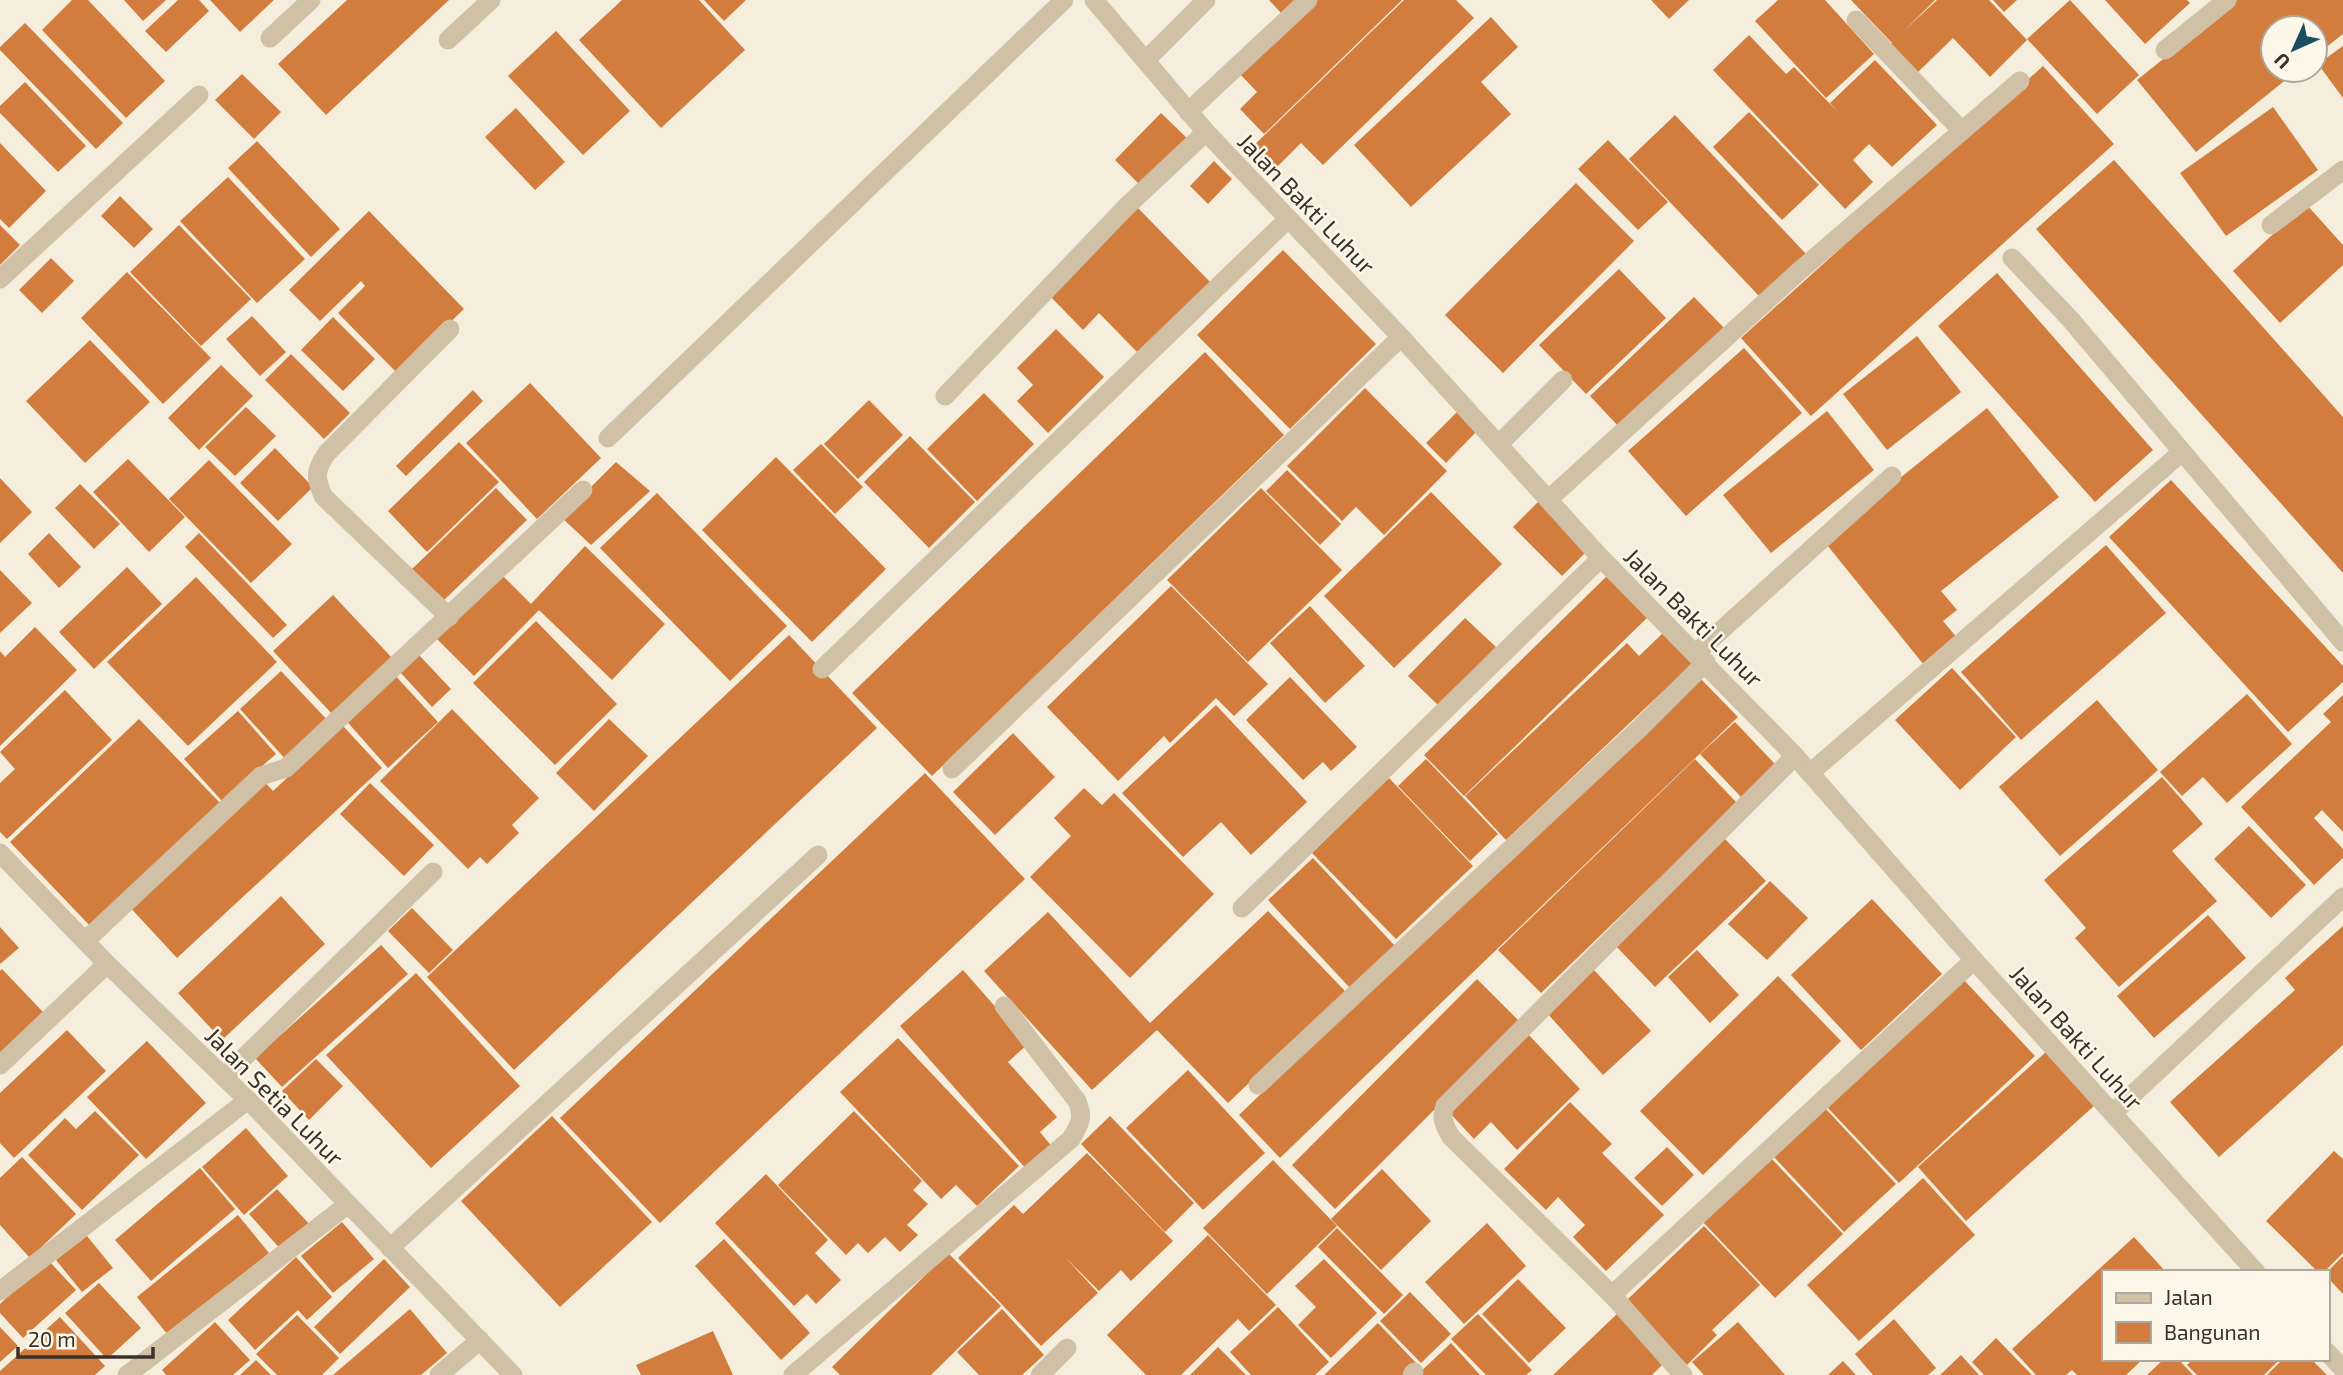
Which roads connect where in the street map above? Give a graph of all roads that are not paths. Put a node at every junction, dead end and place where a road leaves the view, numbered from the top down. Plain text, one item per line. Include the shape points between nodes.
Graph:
1 (311, 0) edge
2 (491, 0) edge
3 (1064, 0) edge
4 (1094, 0) edge
5 (1206, 0) edge
6 (1308, 0) edge
7 (2227, 0) edge
8 (1856, 20) dead end
9 (270, 38) dead end
10 (448, 40) dead end
11 (2165, 50) dead end
12 (1146, 60) junction
13 (2020, 81) dead end
14 (199, 96) dead end
15 (1188, 112) junction
16 (1961, 131) junction
17 (1206, 132) junction
18 (2343, 170) edge
19 (1288, 219) junction
20 (2271, 225) dead end
21 (2012, 258) dead end
22 (0, 279) edge
23 (450, 329) dead end
24 (1401, 337) junction
25 (1563, 380) dead end
26 (945, 396) dead end
27 (608, 438) dead end
28 (1499, 444) junction
29 (2182, 452) junction
30 (1892, 476) dead end
31 (583, 490) dead end
32 (1549, 499) junction
33 (1601, 558) junction
34 (449, 617) junction
35 (2343, 642) edge
36 (1701, 657) junction
37 (822, 669) dead end
38 (1795, 756) junction
39 (952, 769) dead end
40 (1810, 773) junction
41 (0, 853) edge
42 (818, 855) dead end
43 (433, 872) dead end
44 (2343, 897) edge
45 (1242, 908) dead end
46 (85, 941) junction
47 (1974, 960) junction
48 (107, 964) junction
49 (1004, 1006) dead end
50 (0, 1065) edge
51 (224, 1077) junction
52 (1258, 1085) dead end
53 (248, 1100) junction
54 (2113, 1113) junction
55 (348, 1205) junction
56 (390, 1248) junction
57 (2254, 1270) edge
58 (0, 1290) edge
59 (1612, 1295) junction
60 (480, 1340) junction
61 (1067, 1348) dead end
62 (2329, 1354) edge
63 (2343, 1369) edge
64 (127, 1375) edge
65 (439, 1375) edge
66 (513, 1375) edge
67 (793, 1375) edge
68 (1040, 1375) edge
69 (1684, 1375) edge

1 - 9 street
2 - 10 street
3 - 27 street
4 - 12 street, Jalan Bakti Luhur
5 - 12 street
6 - 15 street
7 - 11 street
8 - 16 street
12 - 15 street, Jalan Bakti Luhur
13 - 16 street
14 - 22 street
15 - 17 street, Jalan Bakti Luhur
16 - 32 street
17 - 19 street, Jalan Bakti Luhur
17 - 26 street via 1126,207
18 - 20 street
19 - 24 street, Jalan Bakti Luhur
19 - 37 street
21 - 29 street via 2071,320
23 - 34 street via 327,453 317,476 324,496
24 - 28 street, Jalan Bakti Luhur
24 - 39 street
25 - 28 street
28 - 32 street, Jalan Bakti Luhur
29 - 35 street
29 - 40 street
30 - 36 street
31 - 34 street
32 - 33 street, Jalan Bakti Luhur
33 - 36 street, Jalan Bakti Luhur
33 - 45 street
34 - 46 street via 286,768 261,776 246,789
36 - 38 street, Jalan Bakti Luhur
36 - 52 street via 1642,726
38 - 40 street, Jalan Bakti Luhur
38 - 59 street via 1445,1106 1444,1126 1451,1137
40 - 47 street, Jalan Bakti Luhur
41 - 46 street, Jalan Setia Luhur
42 - 56 street
43 - 51 street
44 - 54 street
46 - 48 street, Jalan Setia Luhur
47 - 54 street, Jalan Bakti Luhur
47 - 59 street
48 - 50 street
48 - 51 street, Jalan Setia Luhur
49 - 67 street via 1077,1101 1082,1113 1071,1139
51 - 53 street, Jalan Setia Luhur
53 - 55 street, Jalan Setia Luhur
53 - 58 street
54 - 57 street, Jalan Bakti Luhur
55 - 56 street, Jalan Setia Luhur
55 - 64 street
56 - 60 street, Jalan Setia Luhur
59 - 69 street
60 - 65 street
60 - 66 street, Jalan Setia Luhur
61 - 68 street
62 - 63 street

